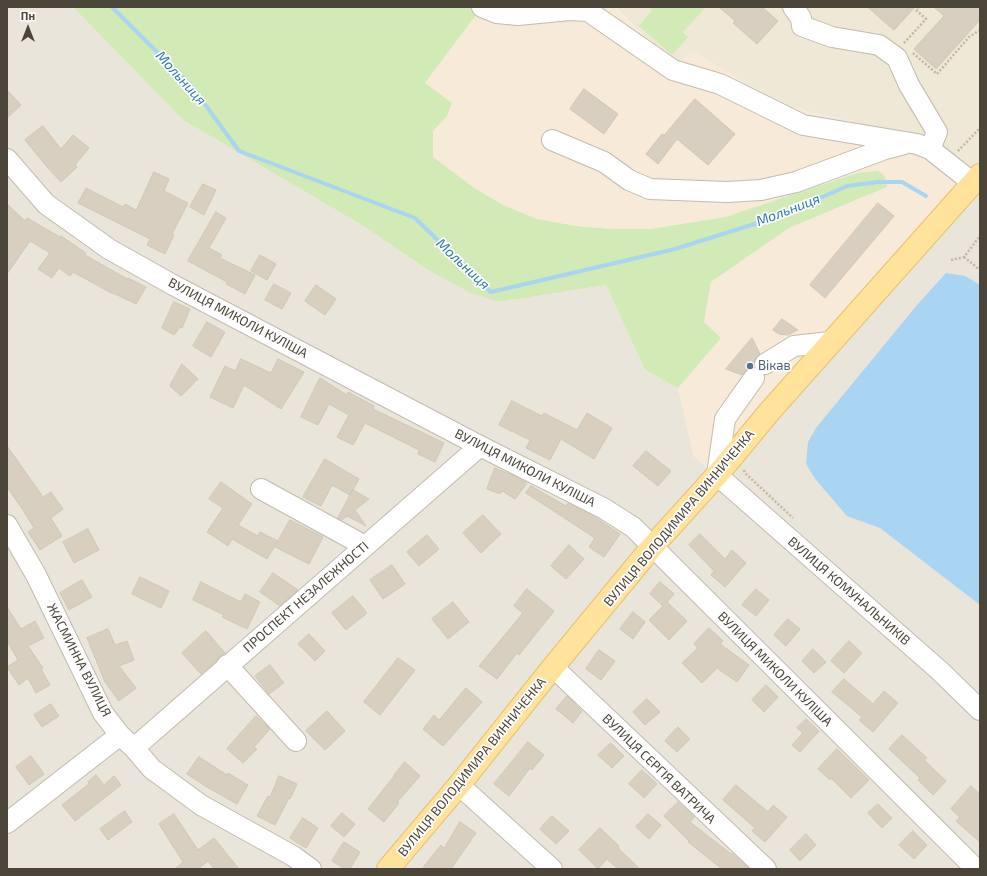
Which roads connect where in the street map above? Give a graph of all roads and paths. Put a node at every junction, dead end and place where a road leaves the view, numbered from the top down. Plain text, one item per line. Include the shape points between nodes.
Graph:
1 (482, 7) edge
2 (793, 7) edge
3 (918, 7) edge
4 (980, 30) edge
5 (980, 128) edge
6 (552, 140) dead end
7 (909, 143) junction
8 (930, 149) junction
9 (7, 159) edge
10 (946, 163) junction
11 (976, 179) edge
12 (980, 236) edge
13 (964, 257) junction
14 (951, 260) dead end
15 (980, 270) edge
16 (830, 342) junction
17 (480, 446) junction
18 (744, 468) dead end
19 (717, 475) junction
20 (261, 488) dead end
21 (798, 522) dead end
22 (7, 525) edge
23 (365, 546) junction
24 (652, 548) junction
25 (228, 665) junction
26 (553, 668) junction
27 (980, 710) edge
28 (296, 741) dead end
29 (127, 742) junction
30 (459, 785) junction
31 (7, 823) edge
32 (311, 869) edge
33 (388, 869) edge
34 (552, 869) edge
35 (766, 869) edge
36 (976, 869) edge

1 - 7 street via 497,13 518,15 570,10 588,11 673,70 720,84 803,125
2 - 8 street via 801,18 802,26 832,37 880,45 897,58 936,132
3 - 4 path via 916,10 926,19 903,44 937,74 969,37
5 - 10 path
6 - 7 street via 604,162 629,180 650,189 727,192 761,190 796,182
7 - 8 street
8 - 10 street
9 - 17 street, ВУЛИЦЯ МИКОЛИ КУЛІША via 46,204 109,249
10 - 11 street
11 - 16 main road, ВУЛИЦЯ ВОЛОДИМИРА ВИННИЧЕНКА
12 - 13 path
13 - 14 path
13 - 15 path
16 - 19 main road, ВУЛИЦЯ ВОЛОДИМИРА ВИННИЧЕНКА
16 - 19 street via 794,346 759,371 725,418
17 - 23 street, ПРОСПЕКТ НЕЗАЛЕЖНОСТІ
17 - 24 street, ВУЛИЦЯ МИКОЛИ КУЛІША via 603,508 633,527
18 - 21 path via 745,473
19 - 24 main road, ВУЛИЦЯ ВОЛОДИМИРА ВИННИЧЕНКА
19 - 27 street, ВУЛИЦЯ КОМУНАЛЬНИКІВ via 940,671
20 - 23 street
22 - 29 street, ЖАСМИННА ВУЛИЦЯ via 36,575 103,713
23 - 25 street, ПРОСПЕКТ НЕЗАЛЕЖНОСТІ
24 - 26 main road, ВУЛИЦЯ ВОЛОДИМИРА ВИННИЧЕНКА
24 - 36 street, ВУЛИЦЯ МИКОЛИ КУЛІША
25 - 28 street
25 - 29 street, ПРОСПЕКТ НЕЗАЛЕЖНОСТІ
26 - 30 main road, ВУЛИЦЯ ВОЛОДИМИРА ВИННИЧЕНКА
26 - 35 street, ВУЛИЦЯ СЕРГІЯ ВАТРИЧА
29 - 31 street, ПРОСПЕКТ НЕЗАЛЕЖНОСТІ
29 - 32 street, ЖАСМИННА ВУЛИЦЯ via 152,769 201,805 293,856
30 - 33 main road, ВУЛИЦЯ ВОЛОДИМИРА ВИННИЧЕНКА
30 - 34 street

